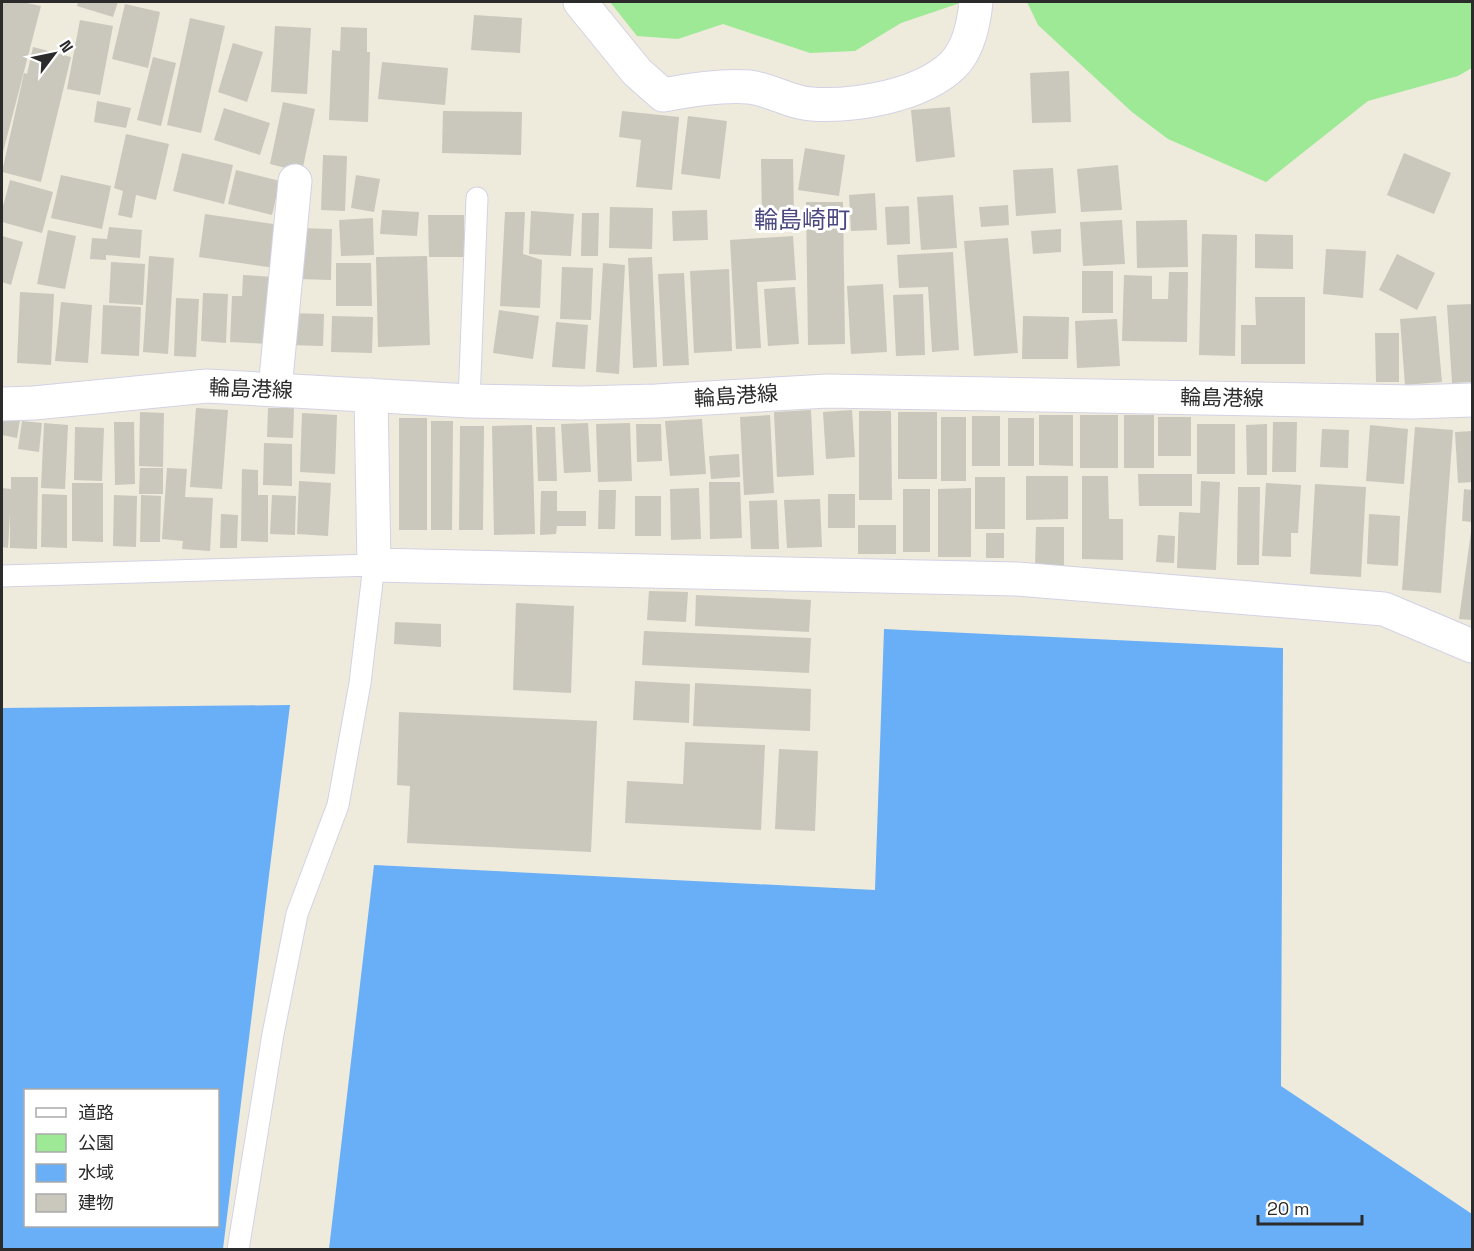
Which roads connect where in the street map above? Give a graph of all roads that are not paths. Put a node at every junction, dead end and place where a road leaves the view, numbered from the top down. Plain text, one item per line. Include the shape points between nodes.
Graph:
1 (580, 2) edge
2 (976, 2) edge
3 (295, 181) dead end
4 (477, 198) dead end
5 (275, 388) junction
6 (371, 395) junction
7 (1473, 400) edge
8 (469, 401) junction
9 (2, 404) edge
10 (374, 565) junction
11 (2, 576) edge
12 (1473, 646) edge
13 (238, 1250) edge

1 - 2 street via 637,72 663,95 751,87 809,104 866,103 906,91 937,75 953,65 965,47
3 - 5 street
4 - 8 lane
5 - 6 street, 輪島港線
5 - 9 street, 輪島港線 via 207,386
6 - 8 street, 輪島港線
6 - 10 street
7 - 8 street, 輪島港線 via 826,390 656,402
10 - 11 lane
10 - 12 street via 1017,579 1384,609
10 - 13 lane via 360,683 338,805 297,914

